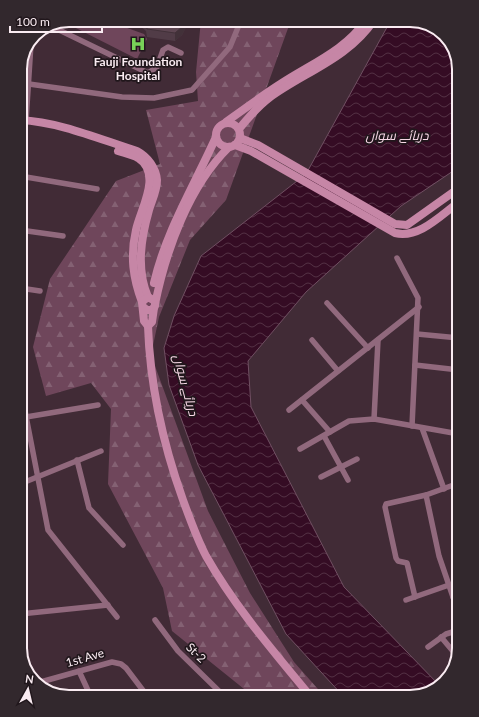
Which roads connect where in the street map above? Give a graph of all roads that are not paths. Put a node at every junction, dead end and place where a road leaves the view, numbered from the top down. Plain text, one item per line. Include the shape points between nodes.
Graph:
1 (238, 27) edge
2 (359, 27) edge
3 (368, 27) edge
4 (57, 29) edge
5 (31, 52) edge
6 (181, 54) dead end
7 (29, 84) junction
8 (27, 95) edge
9 (27, 122) edge
10 (226, 122) junction
11 (239, 129) junction
12 (216, 137) junction
13 (240, 138) junction
14 (232, 146) junction
15 (27, 178) edge
16 (97, 189) dead end
17 (452, 193) edge
18 (452, 207) edge
19 (27, 231) edge
20 (63, 236) dead end
21 (397, 258) dead end
22 (27, 289) edge
23 (40, 292) dead end
24 (149, 303) junction
25 (327, 303) dead end
26 (419, 307) junction
27 (417, 334) junction
28 (452, 337) edge
29 (312, 340) dead end
30 (378, 340) junction
31 (368, 348) junction
32 (415, 365) junction
33 (452, 369) edge
34 (338, 371) junction
35 (302, 400) junction
36 (98, 406) dead end
37 (289, 410) dead end
38 (27, 417) edge
39 (374, 419) junction
40 (27, 422) edge
41 (412, 426) junction
42 (422, 428) junction
43 (452, 433) edge
44 (327, 434) junction
45 (300, 449) dead end
46 (101, 451) dead end
47 (357, 459) dead end
48 (77, 460) junction
49 (341, 466) junction
50 (37, 477) junction
51 (321, 477) dead end
52 (348, 480) dead end
53 (27, 481) edge
54 (452, 486) edge
55 (444, 489) junction
56 (426, 495) junction
57 (123, 545) dead end
58 (449, 585) junction
59 (452, 590) edge
60 (415, 597) junction
61 (406, 600) dead end
62 (108, 605) junction
63 (27, 613) edge
64 (117, 617) dead end
65 (155, 620) dead end
66 (452, 633) edge
67 (441, 637) junction
68 (428, 647) dead end
69 (452, 650) edge
70 (79, 671) junction
71 (48, 681) edge
72 (88, 690) edge
73 (143, 690) edge
74 (219, 690) edge
75 (305, 690) edge

1 - 7 street via 230,47 192,90 154,98 122,97
2 - 10 main road via 325,58 283,82
3 - 11 main road via 340,55 269,98 252,112
4 - 6 street via 148,73 157,67 163,50 168,47
5 - 7 street
7 - 8 street
9 - 24 main road via 40,122 78,132 143,154 150,161 156,175 157,189 145,224 140,276
10 - 11 main road via 235,124
10 - 12 main road via 217,129
11 - 13 main road
12 - 14 main road via 220,145
12 - 24 main road via 165,245
13 - 14 main road
13 - 17 main road via 258,145 395,224 407,225
14 - 18 main road via 251,151 395,234 403,236 418,231
14 - 24 main road via 208,172 191,201
15 - 16 street
19 - 20 street
21 - 26 street via 418,298
22 - 23 street
24 - 75 main road via 144,321 148,326 152,381 160,421 175,477 206,556 272,649
25 - 31 street
26 - 27 street
26 - 30 street
27 - 28 street
27 - 32 street
29 - 34 street
30 - 31 street
30 - 39 street
31 - 34 street
32 - 33 street
32 - 41 street
34 - 35 street
35 - 37 street
35 - 44 street
36 - 38 street
39 - 41 street
39 - 44 street via 349,421
40 - 50 street
41 - 42 street
42 - 43 street
42 - 55 street
44 - 45 street
44 - 49 street
46 - 48 street
47 - 49 street
48 - 50 street
48 - 57 street via 89,508
49 - 51 street
49 - 52 street
50 - 53 street
50 - 62 street via 48,530
54 - 55 street
55 - 56 street
56 - 58 street via 439,556
56 - 60 street via 386,504 385,507 396,558 407,563
58 - 59 street
58 - 60 street
60 - 61 street
62 - 63 street
62 - 64 street
65 - 74 street, St-2 via 178,651
66 - 67 street
67 - 68 street
67 - 69 street
70 - 71 street, 1st Ave
70 - 72 street
70 - 73 street, 1st Ave via 117,662 126,668

